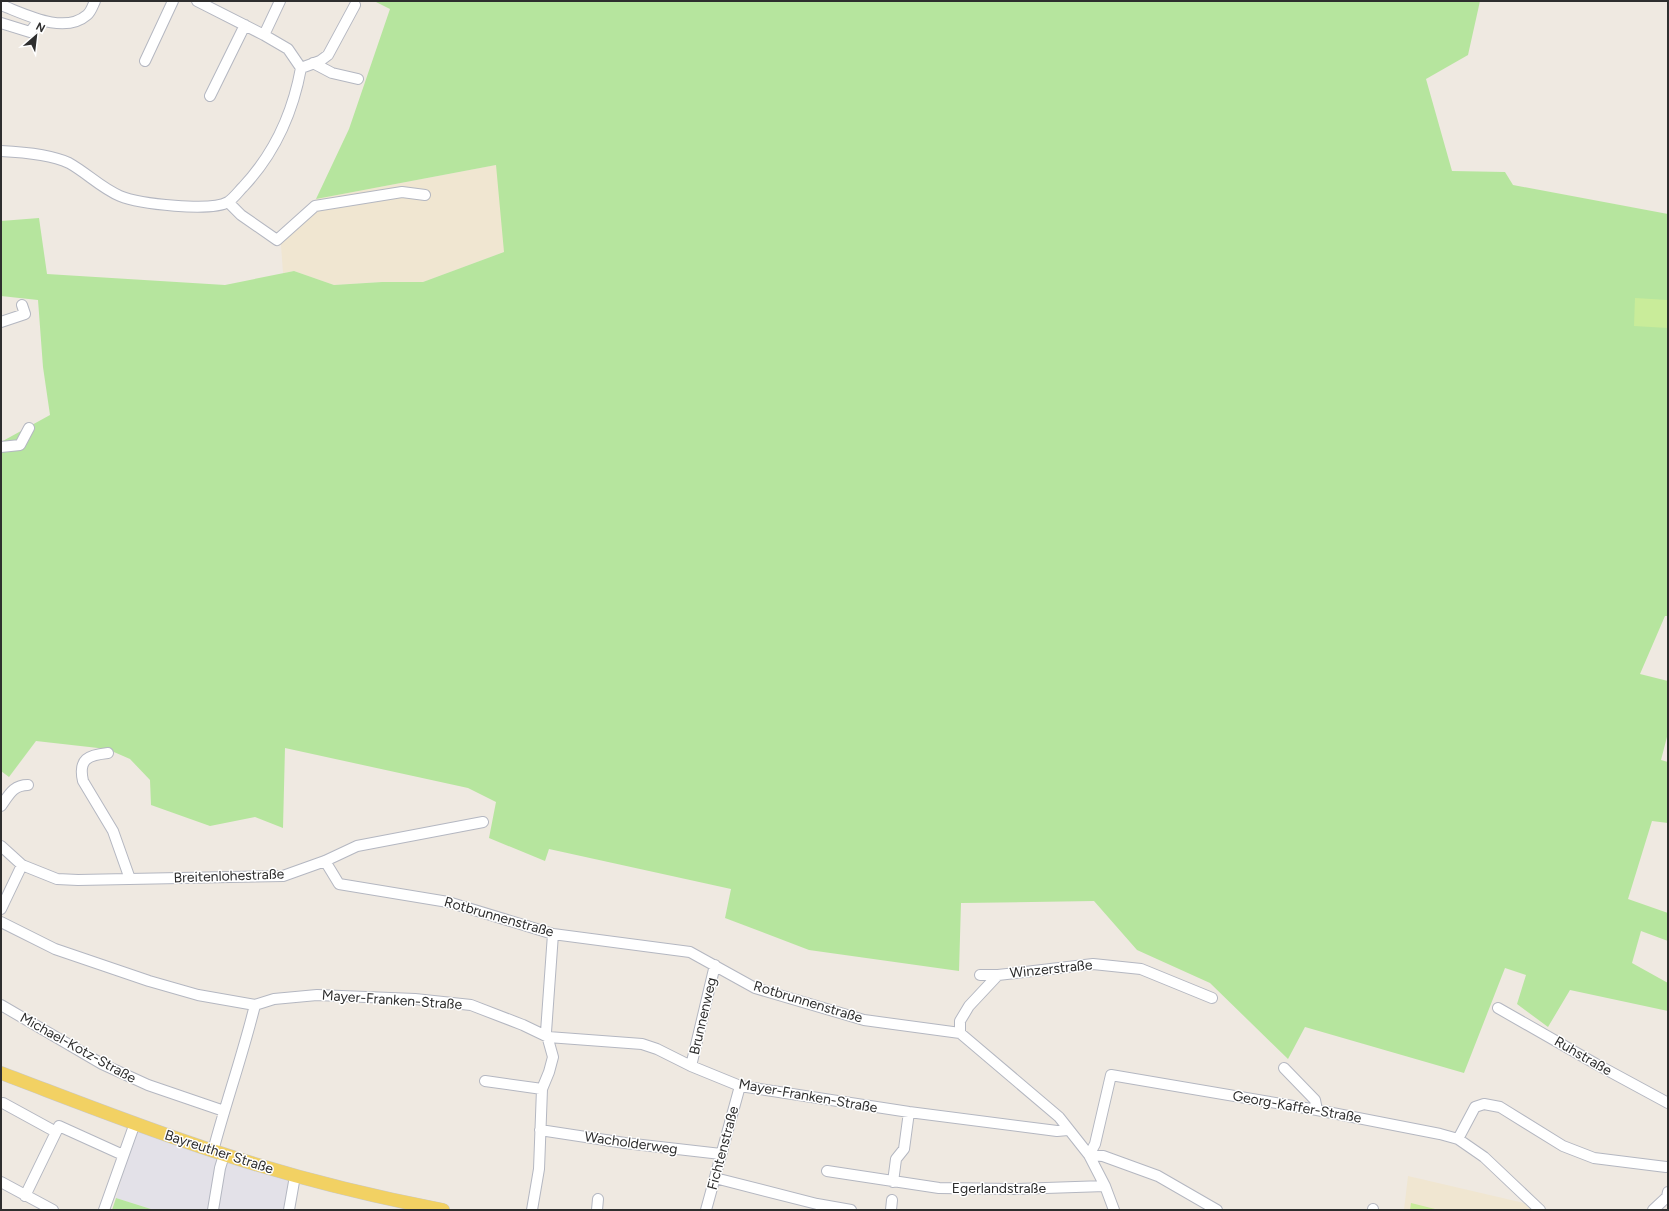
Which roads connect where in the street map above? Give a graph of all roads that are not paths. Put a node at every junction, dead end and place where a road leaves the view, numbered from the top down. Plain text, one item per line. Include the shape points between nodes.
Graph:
1 (95, 1) edge
2 (173, 1) edge
3 (197, 1) edge
4 (280, 1) edge
5 (1, 5) edge
6 (355, 5) dead end
7 (39, 20) junction
8 (1, 23) edge
9 (245, 25) junction
10 (264, 35) junction
11 (145, 61) dead end
12 (313, 63) junction
13 (301, 68) junction
14 (358, 79) dead end
15 (210, 96) dead end
16 (1, 151) edge
17 (425, 195) dead end
18 (228, 202) junction
19 (22, 305) dead end
20 (1, 322) edge
21 (29, 428) dead end
22 (1, 447) edge
23 (108, 753) dead end
24 (28, 785) dead end
25 (1, 806) edge
26 (483, 822) dead end
27 (1, 846) edge
28 (325, 861) junction
29 (22, 865) junction
30 (130, 879) junction
31 (1, 909) edge
32 (1, 922) edge
33 (553, 934) junction
34 (715, 965) junction
35 (980, 975) dead end
36 (998, 975) junction
37 (1212, 998) dead end
38 (1, 1005) edge
39 (255, 1005) junction
40 (1498, 1008) dead end
41 (960, 1033) junction
42 (548, 1037) junction
43 (691, 1066) junction
44 (1284, 1068) dead end
45 (1, 1073) edge
46 (485, 1081) dead end
47 (740, 1086) junction
48 (542, 1089) junction
49 (3, 1103) dead end
50 (1668, 1103) edge
51 (1317, 1110) junction
52 (224, 1111) junction
53 (909, 1112) junction
54 (135, 1123) junction
55 (540, 1130) junction
56 (1068, 1130) junction
57 (56, 1132) junction
58 (1458, 1139) junction
59 (219, 1153) junction
60 (721, 1154) junction
61 (123, 1155) junction
62 (1089, 1155) junction
63 (1667, 1166) edge
64 (826, 1171) dead end
65 (296, 1176) junction
66 (715, 1178) junction
67 (1, 1182) edge
68 (893, 1182) junction
69 (1105, 1186) junction
70 (1668, 1192) edge
71 (25, 1196) junction
72 (598, 1199) dead end
73 (53, 1210) edge
74 (104, 1210) edge
75 (213, 1210) edge
76 (289, 1210) edge
77 (443, 1210) edge
78 (532, 1210) edge
79 (597, 1210) edge
80 (706, 1210) edge
81 (851, 1210) edge
82 (1114, 1210) edge
83 (1218, 1210) edge
84 (1540, 1210) edge
85 (1653, 1210) edge

1 - 7 street via 88,14 76,21 60,23
2 - 11 street
3 - 9 street
4 - 10 street
5 - 7 street
6 - 12 street via 328,55
7 - 8 street via 30,32
9 - 10 street
9 - 15 street
10 - 13 street via 288,49
12 - 13 street
12 - 14 street via 332,73
13 - 18 street via 297,91 278,138 259,169
16 - 18 street via 34,153 69,163 103,187 121,197 138,202 206,206
17 - 18 street via 402,192 315,206 277,240 241,215
19 - 20 street via 25,314
21 - 22 street via 20,445
23 - 30 street via 87,757 81,772 83,781 113,832
24 - 25 street via 20,785 12,790
26 - 28 street, Breitenlohestraße via 357,846
27 - 29 street, Breitenlohestraße
28 - 30 street, Breitenlohestraße via 283,876
28 - 33 street, Rotbrunnenstraße via 339,884 448,902
29 - 30 street, Breitenlohestraße via 57,879
29 - 31 street
32 - 39 street, Mayer-Franken-Straße via 55,949 149,981 198,995
33 - 34 street, Rotbrunnenstraße via 690,952
33 - 42 street via 546,1032
34 - 41 street, Rotbrunnenstraße via 755,988 864,1020
34 - 43 street, Brunnenweg
35 - 36 street, Winzerstraße
36 - 37 street, Winzerstraße via 1093,964 1141,969
36 - 41 street via 969,1006 960,1021
38 - 52 street, Michael-Kotz-Straße via 102,1064 148,1085
39 - 42 street, Mayer-Franken-Straße via 274,999 317,995 415,999 471,1005
39 - 52 street
40 - 50 street, Ruhstraße
41 - 56 street via 1059,1117
42 - 43 street, Mayer-Franken-Straße via 642,1044
42 - 48 street via 553,1057 550,1072
43 - 47 street, Mayer-Franken-Straße
44 - 51 street via 1316,1100
45 - 54 main road, Bayreuther Straße
46 - 48 street
47 - 53 street, Mayer-Franken-Straße
47 - 60 street, Fichtenstraße
48 - 55 street
49 - 57 street
51 - 58 street, Georg-Kaffer-Straße
51 - 62 street, Georg-Kaffer-Straße via 1111,1076 1095,1144
52 - 59 street
53 - 56 street, Mayer-Franken-Straße via 1057,1131
53 - 68 street via 904,1149 896,1159
54 - 59 main road, Bayreuther Straße
54 - 61 street
55 - 60 street, Wacholderweg
55 - 78 street via 539,1169
56 - 62 street
57 - 61 street via 60,1126
57 - 71 street
58 - 63 street via 1475,1107 1484,1104 1500,1107 1563,1146 1594,1158
58 - 84 street, Georg-Kaffer-Straße via 1484,1157
59 - 65 main road, Bayreuther Straße
59 - 75 street via 220,1168
60 - 66 street, Fichtenstraße
61 - 74 street
62 - 69 street
62 - 83 street via 1103,1156 1158,1176
64 - 68 street, Egerlandstraße
65 - 76 street
65 - 77 main road, Bayreuther Straße
66 - 80 street, Fichtenstraße
66 - 81 street
67 - 71 street
68 - 69 street, Egerlandstraße via 939,1188
69 - 82 street
70 - 85 street via 1667,1197
71 - 73 street
72 - 79 street

